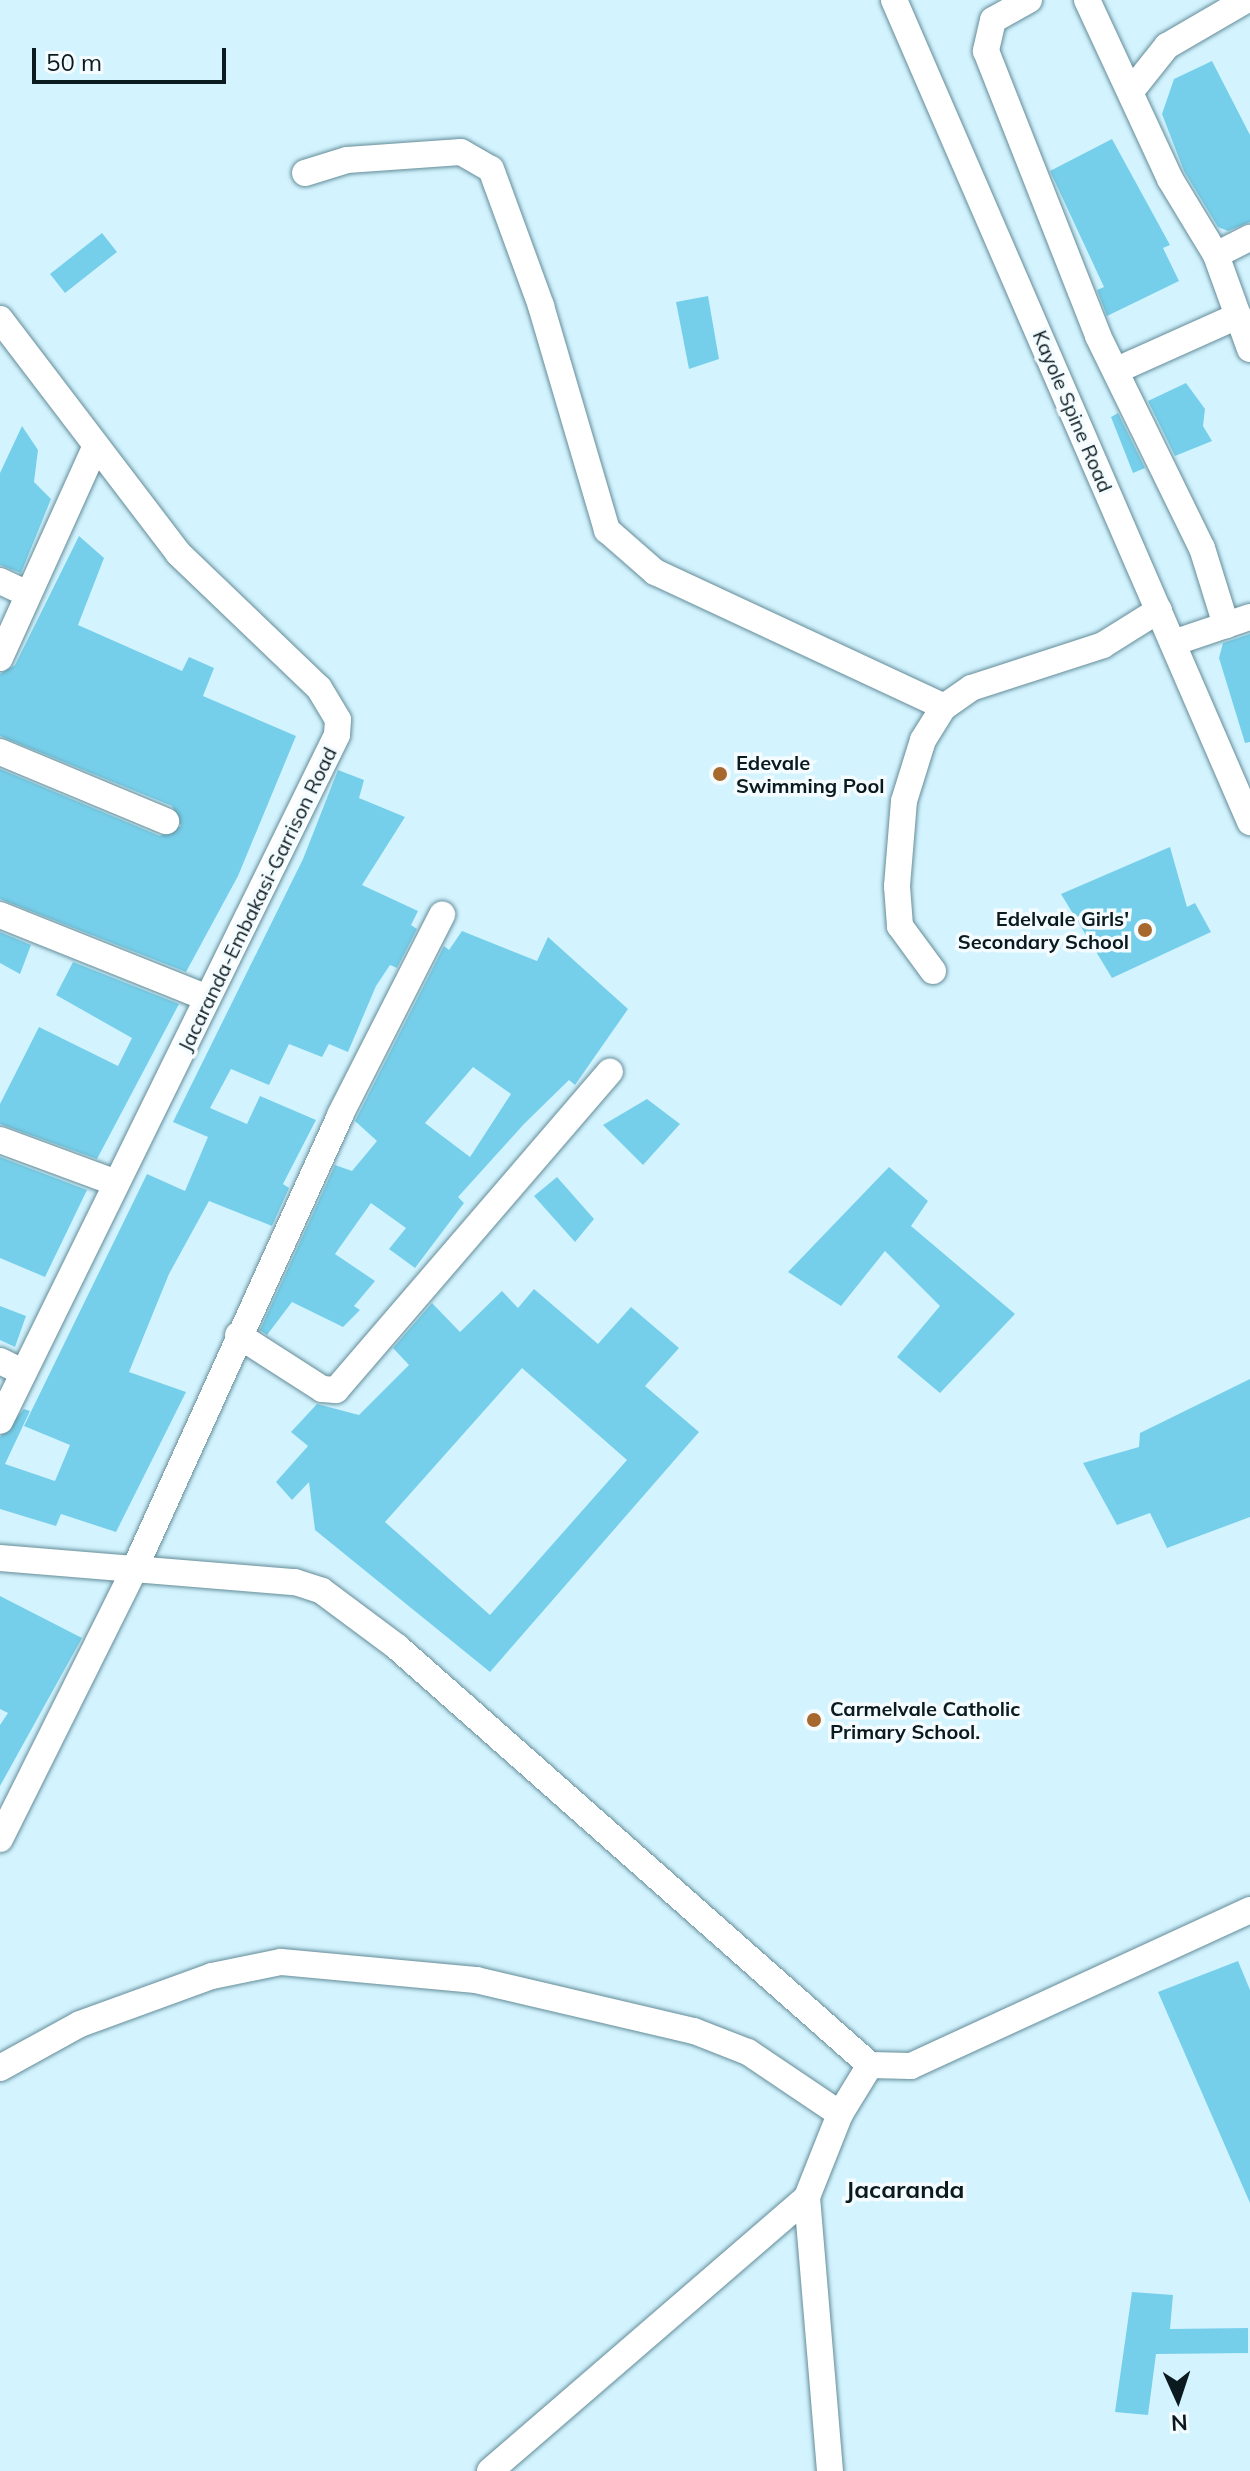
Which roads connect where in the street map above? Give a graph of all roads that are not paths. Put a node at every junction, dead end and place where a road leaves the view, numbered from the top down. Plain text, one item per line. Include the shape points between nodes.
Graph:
1 (894, 0) edge
2 (1029, 0) edge
3 (1087, 0) edge
4 (1246, 0) edge
5 (1131, 91) junction
6 (305, 173) dead end
7 (1250, 238) edge
8 (1216, 255) junction
9 (1238, 316) junction
10 (0, 319) edge
11 (1250, 349) edge
12 (1117, 370) junction
13 (95, 448) junction
14 (12, 586) edge
15 (1159, 610) junction
16 (1238, 621) edge
17 (1173, 643) junction
18 (0, 658) edge
19 (944, 707) junction
20 (0, 752) edge
21 (166, 821) dead end
22 (1250, 822) edge
23 (0, 915) edge
24 (442, 915) dead end
25 (933, 971) dead end
26 (207, 998) junction
27 (610, 1072) dead end
28 (0, 1140) edge
29 (116, 1183) junction
30 (238, 1335) junction
31 (12, 1366) edge
32 (0, 1421) edge
33 (0, 1558) edge
34 (134, 1570) junction
35 (0, 1839) edge
36 (1250, 1910) edge
37 (870, 2065) junction
38 (0, 2068) edge
39 (840, 2114) junction
40 (807, 2197) junction
41 (490, 2471) edge
42 (830, 2471) edge

1 - 15 street, Kayole Spine Road
2 - 12 street via 993,20 986,51
3 - 5 street
4 - 5 street via 1167,46
5 - 8 street via 1170,179
6 - 19 street via 347,160 461,152 491,169 536,292 607,530 655,572
7 - 8 street
8 - 9 street
9 - 11 street
9 - 12 street
10 - 13 street, Jacaranda-Embakasi-Garrison Road
12 - 16 street
13 - 14 street
13 - 26 street, Jacaranda-Embakasi-Garrison Road via 178,553 319,688 338,720
14 - 18 street
15 - 17 street, Kayole Spine Road
15 - 19 street via 1103,645 971,688
16 - 17 street
17 - 22 street, Kayole Spine Road
19 - 25 street via 923,740 904,801 897,886 900,926
20 - 21 street
23 - 26 street
24 - 30 street
26 - 29 street, Jacaranda-Embakasi-Garrison Road
27 - 30 street via 336,1390 322,1389
28 - 29 street
29 - 31 street, Jacaranda-Embakasi-Garrison Road
30 - 34 street
31 - 32 street, Jacaranda-Embakasi-Garrison Road
33 - 34 street
34 - 35 street
34 - 37 street via 295,1582 351,1609
36 - 37 street via 911,2066
37 - 39 street
38 - 39 street via 80,2024 212,1976 281,1962 476,1980 694,2031 748,2052
39 - 40 street
40 - 41 street
40 - 42 street

